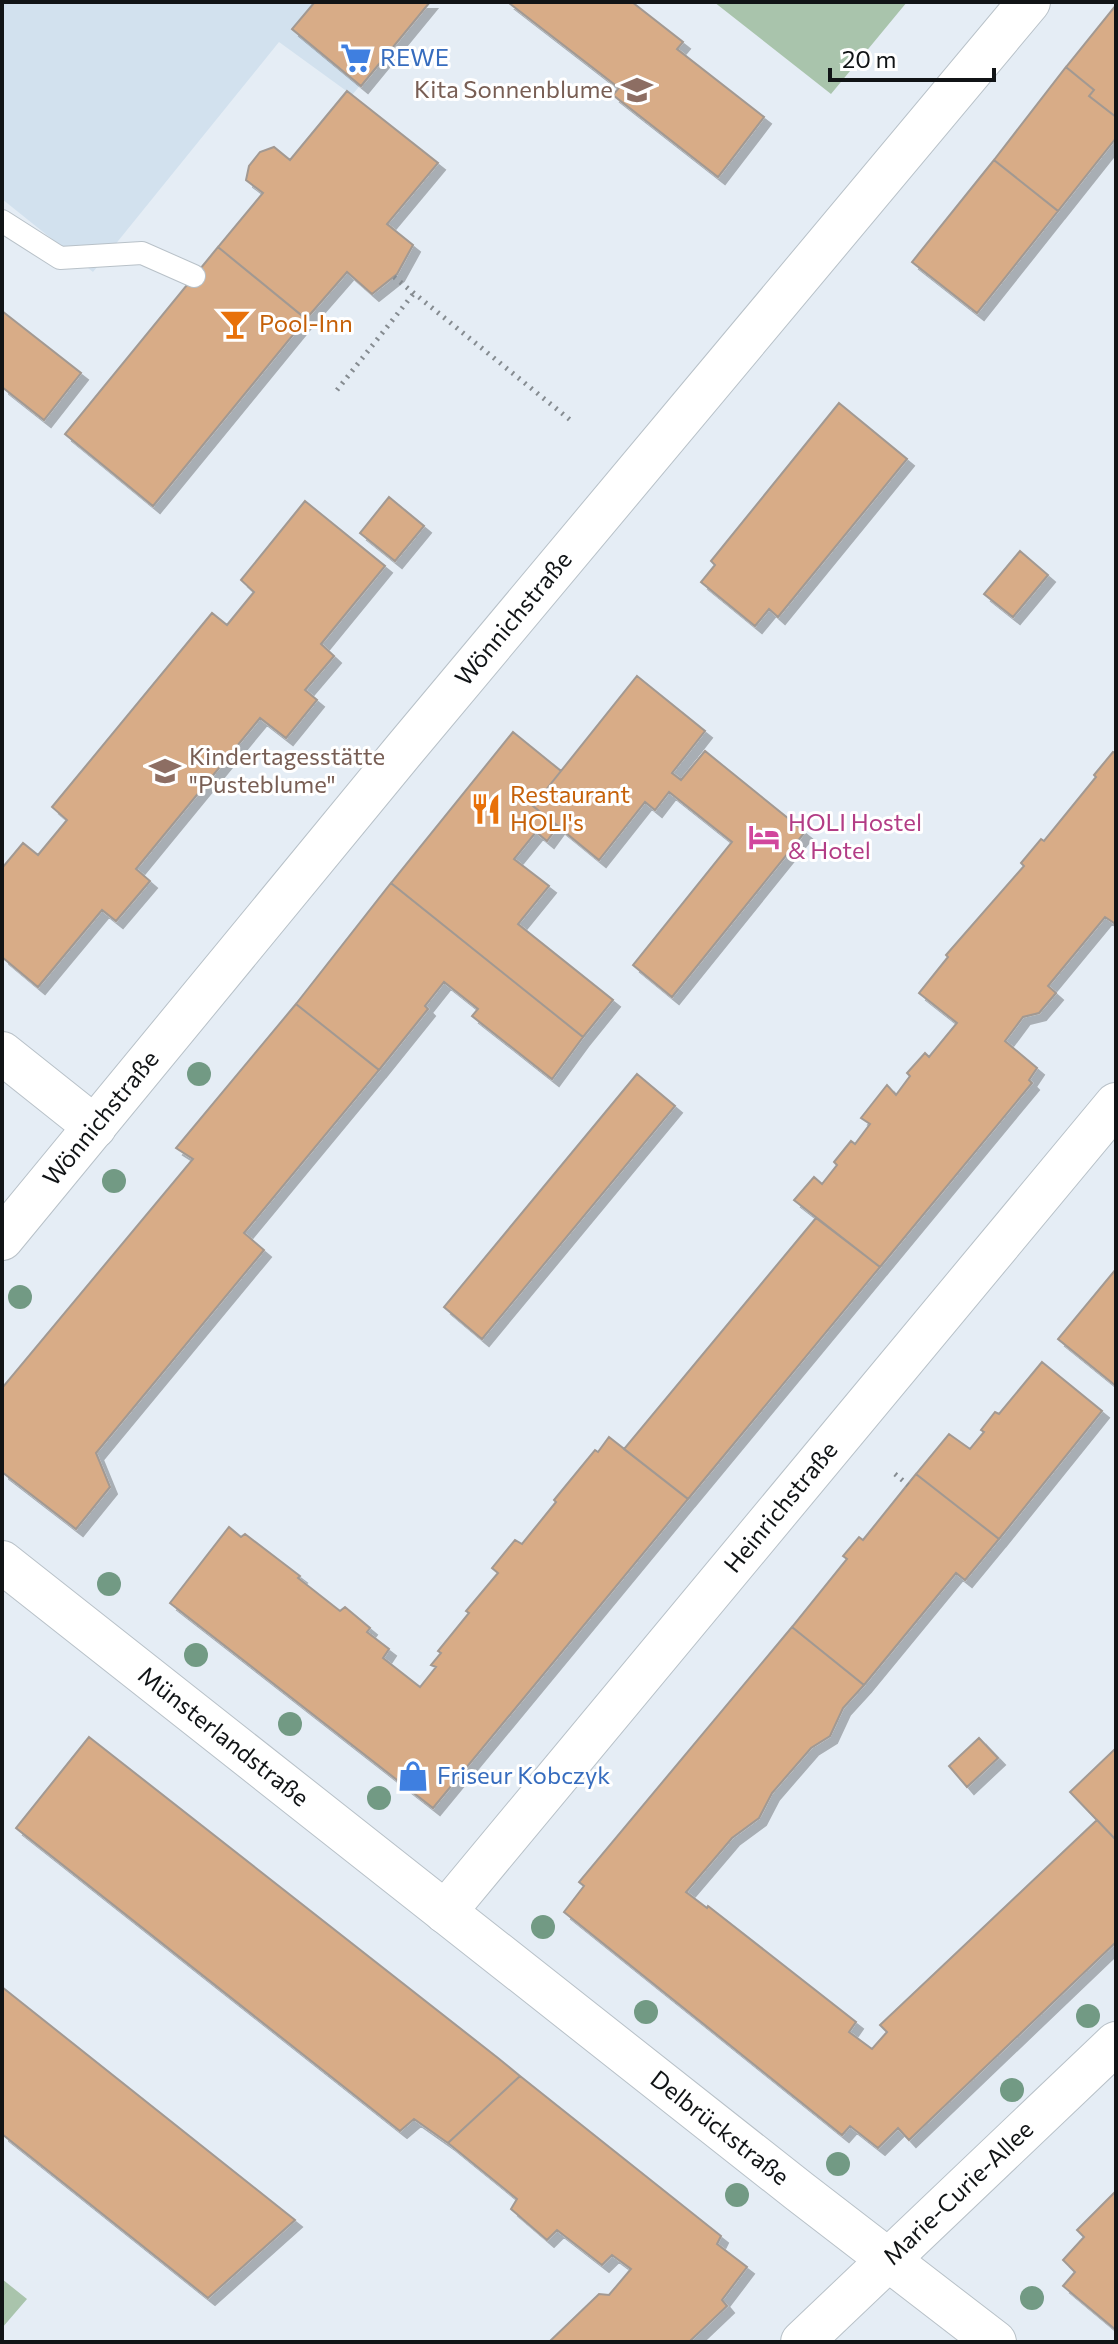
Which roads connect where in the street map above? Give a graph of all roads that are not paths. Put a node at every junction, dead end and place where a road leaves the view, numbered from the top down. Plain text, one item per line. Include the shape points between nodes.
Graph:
1 (1029, 2) edge
2 (2, 221) edge
3 (194, 276) dead end
4 (2, 1053) edge
5 (1116, 1104) edge
6 (95, 1127) junction
7 (2, 1239) edge
8 (2, 1562) edge
9 (445, 1912) junction
10 (1116, 2043) edge
11 (890, 2259) junction
12 (802, 2342) edge
13 (995, 2342) edge

1 - 6 street, Wönnichstraße
2 - 3 lane via 60,258 142,253
4 - 6 street
5 - 9 street, Heinrichstraße
6 - 7 street, Wönnichstraße
8 - 9 street, Münsterlandstraße
9 - 11 street, Delbrückstraße
10 - 11 street, Marie-Curie-Allee
11 - 12 street, Marie-Curie-Allee
11 - 13 street, Delbrückstraße

